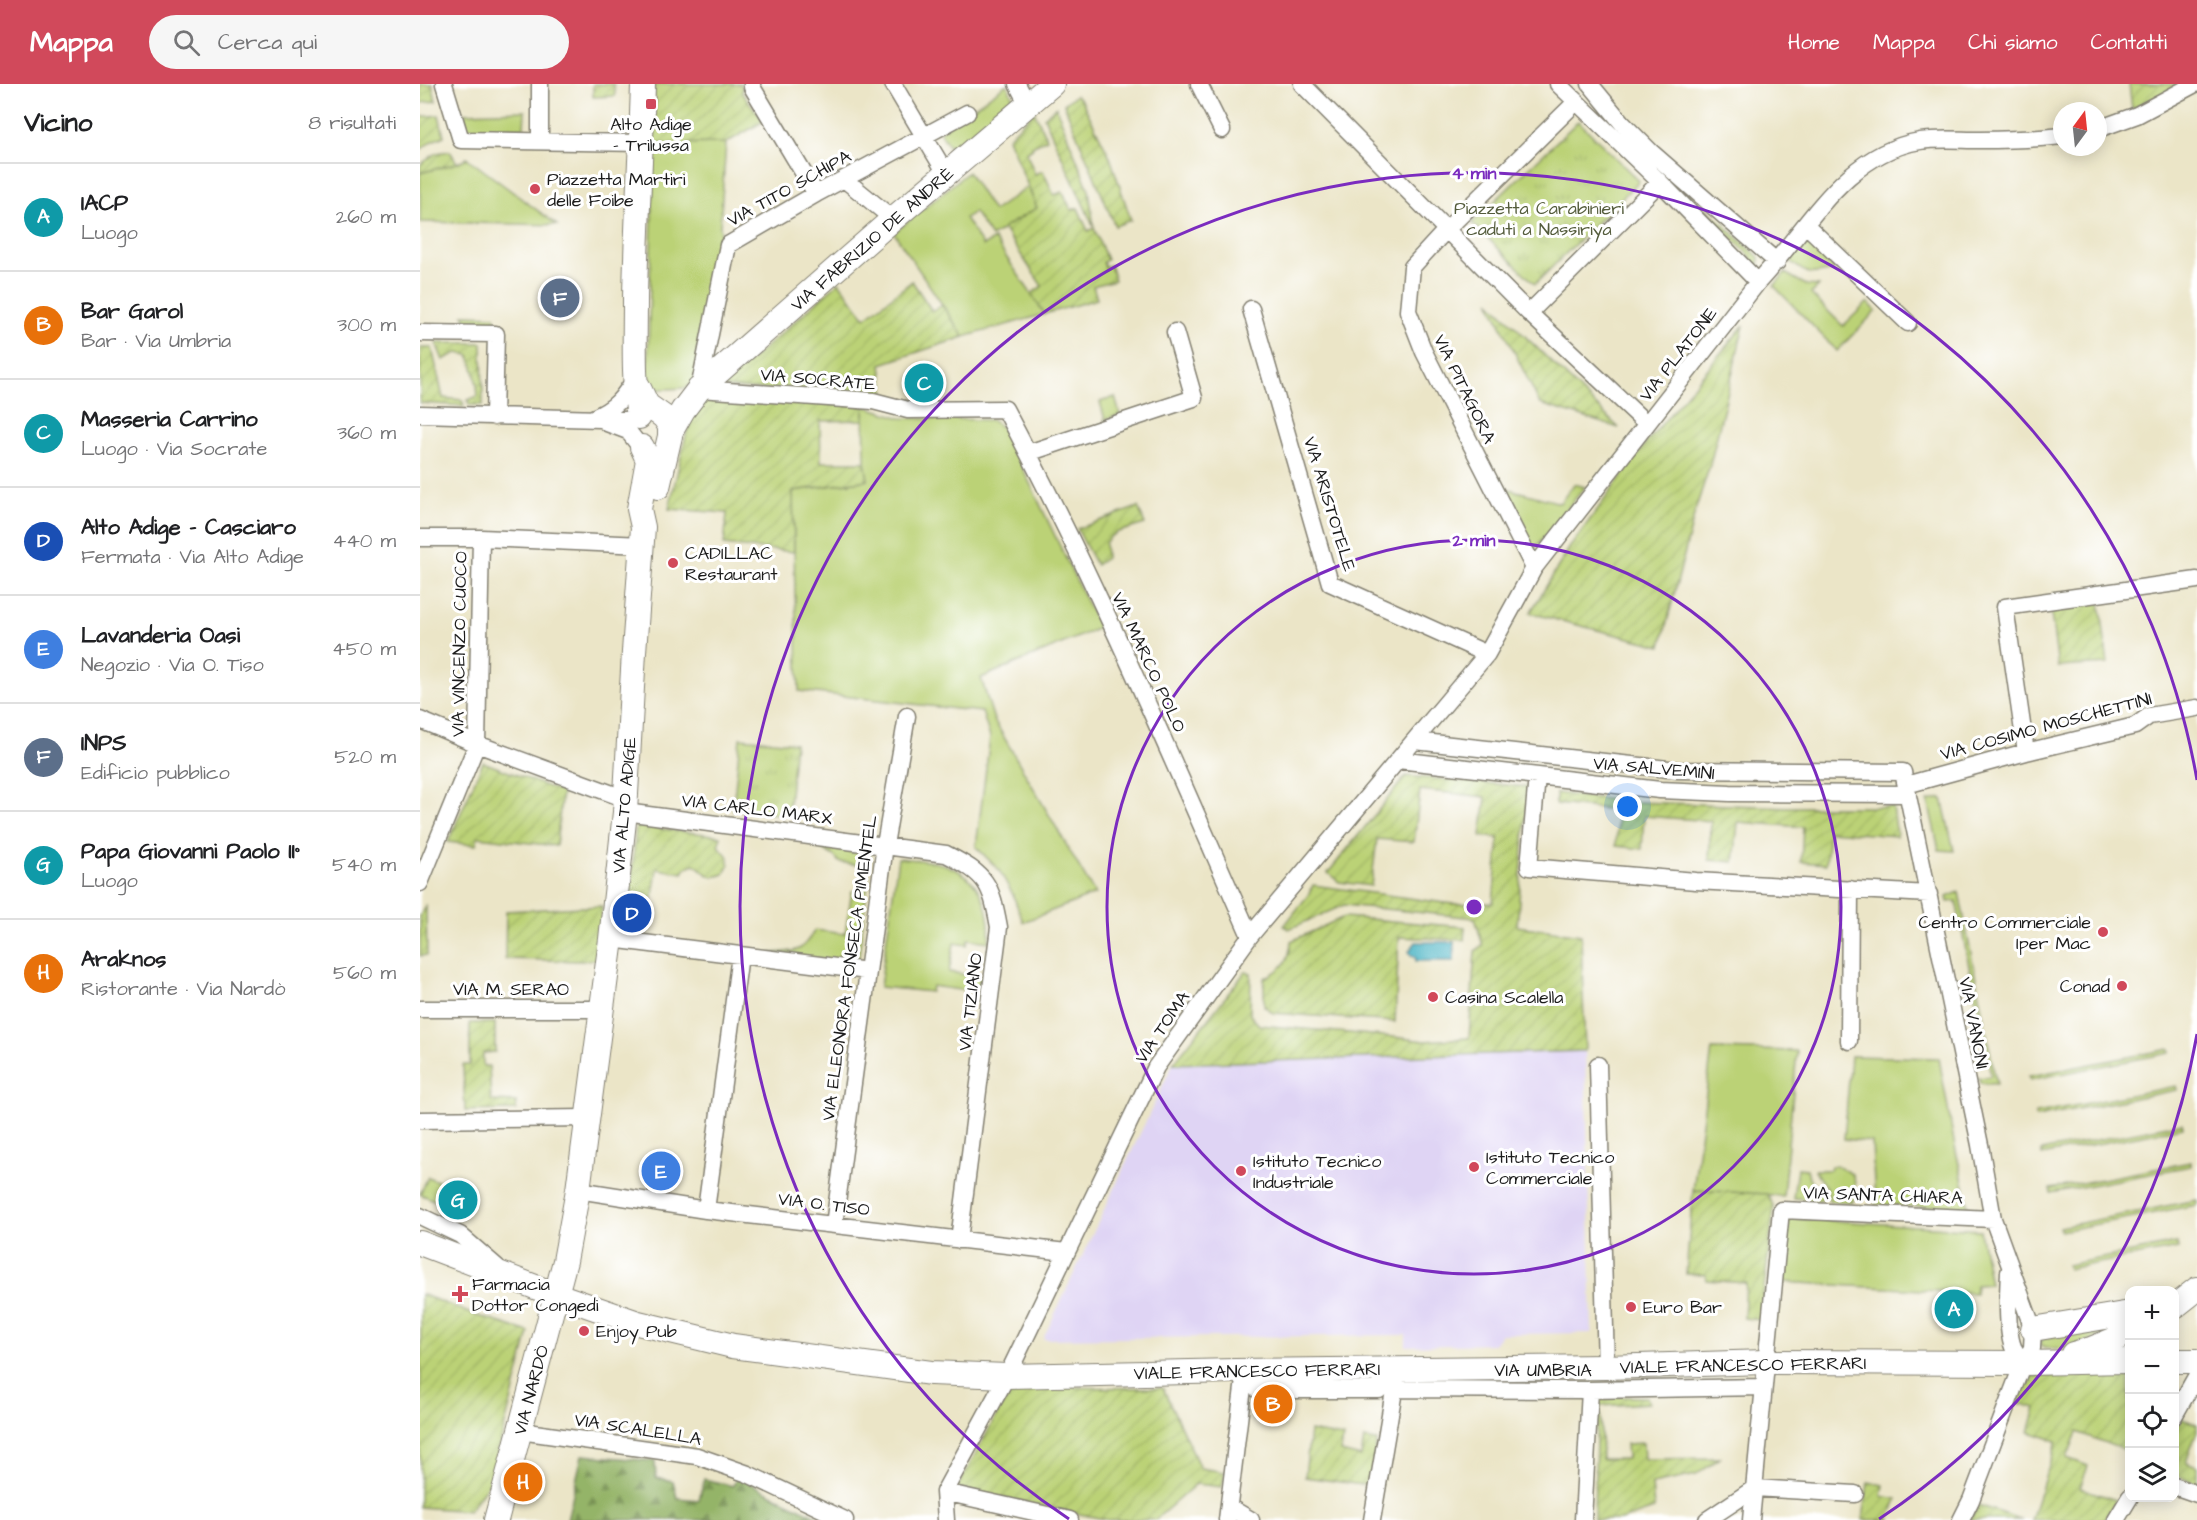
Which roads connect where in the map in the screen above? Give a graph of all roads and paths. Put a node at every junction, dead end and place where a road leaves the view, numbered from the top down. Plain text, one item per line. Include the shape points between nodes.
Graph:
1 (444, 84) edge
2 (540, 84) edge
3 (643, 84) edge
4 (752, 84) edge
5 (893, 84) edge
6 (1017, 84) edge
7 (1052, 84) edge
8 (1199, 84) edge
9 (1302, 84) edge
10 (1558, 84) edge
11 (2195, 84) edge
12 (1591, 86) edge
13 (1576, 102) junction
14 (1028, 105) junction
15 (967, 113) dead end
16 (2107, 126) edge
17 (1222, 130) dead end
18 (923, 136) junction
19 (2053, 137) edge
20 (540, 141) junction
21 (641, 143) junction
22 (947, 175) junction
23 (844, 178) junction
24 (1660, 182) junction
25 (816, 194) junction
26 (893, 219) junction
27 (1806, 225) junction
28 (1447, 229) junction
29 (1777, 262) junction
30 (1758, 282) junction
31 (1251, 309) dead end
32 (1529, 313) junction
33 (1908, 324) dead end
34 (1175, 332) dead end
35 (420, 333) edge
36 (635, 379) junction
37 (697, 392) junction
38 (1005, 410) joint
39 (420, 414) edge
40 (494, 417) junction
41 (592, 418) junction
42 (656, 423) junction
43 (1647, 424) junction
44 (640, 445) junction
45 (1028, 453) junction
46 (643, 536) junction
47 (420, 538) edge
48 (481, 538) junction
49 (1534, 568) junction
50 (2197, 580) edge
51 (1487, 654) junction
52 (2197, 708) edge
53 (907, 716) dead end
54 (420, 720) edge
55 (1415, 741) junction
56 (477, 744) junction
57 (2026, 752) junction
58 (1398, 760) junction
59 (1537, 776) junction
60 (1907, 789) junction
61 (626, 806) junction
62 (885, 845) junction
63 (420, 883) edge
64 (1850, 890) junction
65 (1929, 894) junction
66 (1250, 936) junction
67 (611, 939) junction
68 (740, 955) junction
69 (868, 971) junction
70 (420, 1008) edge
71 (602, 1009) junction
72 (1849, 1041) dead end
73 (1598, 1065) dead end
74 (588, 1118) junction
75 (420, 1120) edge
76 (578, 1190) junction
77 (706, 1210) junction
78 (420, 1216) edge
79 (1993, 1219) junction
80 (834, 1225) junction
81 (960, 1240) junction
82 (420, 1243) edge
83 (1066, 1252) junction
84 (2009, 1268) junction
85 (505, 1274) junction
86 (557, 1294) junction
87 (2125, 1314) edge
88 (2033, 1329) junction
89 (2125, 1336) edge
90 (2125, 1361) edge
91 (2179, 1361) edge
92 (2197, 1361) edge
93 (1765, 1362) junction
94 (2023, 1364) junction
95 (1606, 1367) junction
96 (1252, 1371) junction
97 (2197, 1375) edge
98 (1007, 1376) junction
99 (1392, 1376) junction
100 (1764, 1387) junction
101 (1590, 1390) junction
102 (2179, 1409) edge
103 (520, 1431) junction
104 (2179, 1487) edge
105 (1755, 1488) junction
106 (944, 1492) junction
107 (1855, 1494) dead end
108 (2197, 1494) edge
109 (2127, 1502) edge
110 (1228, 1514) edge
111 (496, 1520) edge
112 (845, 1520) edge
113 (946, 1520) edge
114 (1070, 1520) edge
115 (1251, 1520) edge
116 (1372, 1520) edge
117 (1583, 1520) edge
118 (1707, 1520) edge
119 (1751, 1520) edge
120 (1961, 1520) edge
121 (2116, 1520) edge

1 - 20 street via 461,140
2 - 20 street
3 - 21 street, VIA ALTO ADIGE
4 - 25 street
5 - 18 street
6 - 14 street
7 - 14 street, VIA FABRIZIO DE ANDRÈ
8 - 17 street
9 - 28 street
10 - 13 street
11 - 16 street via 2137,115
12 - 29 street via 1651,152
13 - 24 street
13 - 28 street, VIA PITAGORA
14 - 22 street, VIA FABRIZIO DE ANDRÈ
15 - 18 street, VIA TITO SCHIPA
18 - 22 street
18 - 23 street, VIA TITO SCHIPA
19 - 27 street, VIA PLATONE via 1908,144 1852,172
20 - 21 street
21 - 36 street, VIA ALTO ADIGE
22 - 26 street, VIA FABRIZIO DE ANDRÈ
23 - 25 street, VIA TITO SCHIPA
23 - 26 street
24 - 30 street
24 - 32 street
25 - 37 street, VIA TITO SCHIPA via 728,245
26 - 37 street, VIA FABRIZIO DE ANDRÈ
27 - 29 street, VIA PLATONE
27 - 33 street
28 - 32 street
28 - 49 street, VIA PITAGORA via 1412,267 1408,311 1424,352
29 - 30 street, VIA PLATONE
30 - 43 street, VIA PLATONE
31 - 51 street, VIA ARISTOTELE via 1330,583
32 - 43 street
34 - 45 street via 1194,398
35 - 40 street via 496,333
36 - 41 street via 620,401
36 - 42 street, VIA ALTO ADIGE
37 - 38 street, VIA SOCRATE via 873,401 908,410
37 - 42 street, VIA FABRIZIO DE ANDRÈ
38 - 45 street, VIA MARCO POLO
39 - 40 street
40 - 41 street
41 - 42 street
41 - 44 street via 628,431
42 - 44 street, VIA ALTO ADIGE via 633,433
42 - 46 street, VIA ALTO ADIGE via 659,482
43 - 49 street, VIA PLATONE
44 - 46 street, VIA ALTO ADIGE via 648,460 639,509
45 - 66 street, VIA MARCO POLO via 1149,704
46 - 48 street
46 - 61 street, VIA ALTO ADIGE
47 - 48 street
48 - 56 street, VIA VINCENZO CUOCO
49 - 51 street, VIA PLATONE
50 - 57 street via 2005,607
51 - 55 street, VIA PLATONE
52 - 57 street, VIA COSIMO MOSCHETTINI via 2149,716 2135,726
53 - 62 street, VIA ELEONORA FONSECA PIMENTEL
54 - 56 street, VIA CARLO MARX
55 - 58 street, VIA TOMA
55 - 60 street, VIA SALVEMINI via 1677,770 1903,772
56 - 61 street, VIA CARLO MARX
56 - 63 street, VIA VINCENZO CUOCO
57 - 60 street, VIA COSIMO MOSCHETTINI
58 - 59 street, VIA SALVEMINI
58 - 66 street, VIA TOMA
59 - 60 street, VIA SALVEMINI via 1730,793
59 - 64 street via 1529,867
60 - 65 street, VIA VANONI
61 - 62 street, VIA CARLO MARX
61 - 67 street, VIA ALTO ADIGE
62 - 69 street, VIA ELEONORA FONSECA PIMENTEL
62 - 81 street, VIA TIZIANO via 946,854 984,878 994,899 999,927
64 - 65 street
64 - 72 street
65 - 79 street, VIA VANONI
66 - 83 street, VIA TOMA via 1156,1067
67 - 68 street
67 - 71 street, VIA ALTO ADIGE
68 - 69 street
68 - 77 street
69 - 80 street, VIA ELEONORA FONSECA PIMENTEL
70 - 71 street, VIA M. SERAO
71 - 74 street, VIA ALTO ADIGE
73 - 95 street
74 - 75 street
74 - 76 street, VIA ALTO ADIGE
76 - 77 street, VIA O. TISO
76 - 86 street, VIA ALTO ADIGE
77 - 80 street, VIA O. TISO
78 - 85 street, VIALE FRANCESCO FERRARI via 460,1235
79 - 84 street, VIA VANONI
79 - 93 street, VIA SANTA CHIARA via 1781,1210
80 - 81 street, VIA O. TISO
81 - 83 street, VIA O. TISO
82 - 85 street, VIALE FRANCESCO FERRARI
83 - 98 street, VIA TOMA
84 - 88 street, VIA VANONI
84 - 94 street, VIA VANONI via 2011,1337
85 - 86 street, VIALE FRANCESCO FERRARI
86 - 98 street, VIALE FRANCESCO FERRARI via 638,1323 733,1346 931,1373
86 - 103 street, VIA NARDÒ
87 - 88 street
88 - 94 street via 2032,1348
89 - 94 street, VIALE FRANCESCO FERRARI via 2091,1349
90 - 94 street, VIALE FRANCESCO FERRARI
91 - 92 street
93 - 94 street, VIALE FRANCESCO FERRARI
93 - 95 street, VIALE FRANCESCO FERRARI
93 - 100 street
94 - 120 street
95 - 99 street, VIALE FRANCESCO FERRARI
96 - 98 street, VIALE FRANCESCO FERRARI
96 - 99 street, VIALE FRANCESCO FERRARI
96 - 110 street
97 - 102 street
98 - 106 street, VIA TOMA
99 - 101 street, VIA UMBRIA
99 - 116 street
100 - 101 street, VIA UMBRIA
100 - 105 street
101 - 117 street
103 - 111 street, VIA NARDÒ
103 - 112 street, VIA SCALELLA via 697,1456 748,1474
104 - 108 street
105 - 107 street
105 - 118 street
105 - 119 street
106 - 113 street
106 - 114 street
109 - 121 street
110 - 115 street

